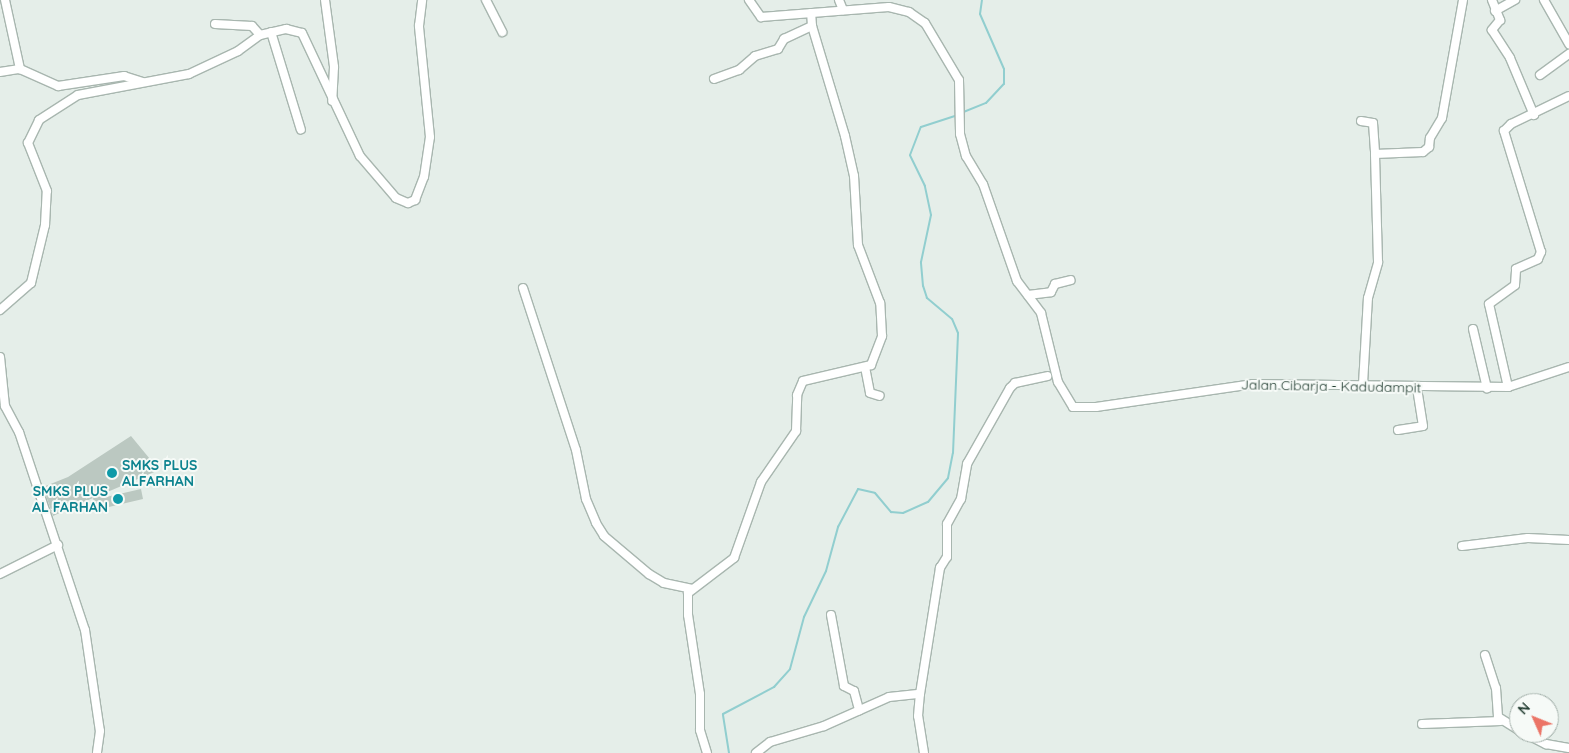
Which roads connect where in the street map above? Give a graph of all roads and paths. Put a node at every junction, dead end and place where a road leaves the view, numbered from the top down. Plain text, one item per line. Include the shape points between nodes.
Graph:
1 (4, 0) edge
2 (325, 0) edge
3 (422, 0) edge
4 (486, 0) edge
5 (749, 0) edge
6 (840, 0) edge
7 (1463, 0) edge
8 (1492, 0) edge
9 (1515, 0) edge
10 (1544, 0) edge
11 (843, 10) junction
12 (1495, 11) junction
13 (811, 13) junction
14 (215, 24) dead end
15 (812, 26) junction
16 (271, 32) junction
17 (502, 32) dead end
18 (260, 35) junction
19 (1569, 44) edge
20 (1569, 54) edge
21 (20, 69) junction
22 (0, 72) edge
23 (1540, 75) dead end
24 (714, 79) dead end
25 (142, 82) junction
26 (1569, 96) edge
27 (332, 101) junction
28 (1534, 114) junction
29 (1361, 121) dead end
30 (301, 130) dead end
31 (1375, 154) junction
32 (1071, 280) dead end
33 (523, 288) dead end
34 (1028, 295) junction
35 (0, 310) edge
36 (1473, 329) dead end
37 (0, 357) edge
38 (865, 367) junction
39 (1569, 367) edge
40 (1047, 376) dead end
41 (1363, 384) junction
42 (1417, 386) junction
43 (1508, 387) junction
44 (1487, 388) junction
45 (880, 396) dead end
46 (1398, 430) dead end
47 (1569, 540) edge
48 (58, 545) junction
49 (1462, 546) dead end
50 (0, 574) edge
51 (692, 589) junction
52 (830, 615) dead end
53 (1485, 655) dead end
54 (920, 694) junction
55 (859, 710) junction
56 (1501, 721) junction
57 (1422, 724) dead end
58 (1509, 725) edge
59 (1544, 743) edge
60 (1569, 748) edge
61 (761, 752) edge
62 (97, 753) edge
63 (707, 753) edge
64 (924, 753) edge

1 - 21 street
2 - 27 street via 334,67
3 - 27 street via 419,26 430,138 424,177 415,200 408,204 396,198 371,171
4 - 17 street
5 - 13 street, Jalan Cibarja - Kadudampit via 761,17
6 - 11 street
7 - 31 street via 1442,118 1430,138 1429,147 1422,152
8 - 12 street
9 - 12 street
10 - 19 street
11 - 13 street, Jalan Cibarja - Kadudampit
11 - 34 street, Jalan Cibarja - Kadudampit via 898,8 918,17 939,41 959,80 960,134 966,156 983,184 1004,252
12 - 28 street via 1500,20 1492,30 1510,58
13 - 15 street
14 - 18 street via 252,26
15 - 24 street via 784,40 778,49 755,56 739,70
15 - 38 street via 854,176 858,245 880,303 883,325 879,351 874,362
16 - 18 street
16 - 27 street via 286,29 302,33
16 - 30 street
18 - 25 street via 238,51 189,74
20 - 23 street
21 - 22 street
21 - 25 street via 58,86 124,76
25 - 35 street via 64,101 33,128 28,143 47,191 45,225 31,283
26 - 28 street
28 - 43 street via 1504,131 1541,252 1538,259 1516,269 1515,285 1489,304
29 - 31 street via 1373,123
31 - 41 street via 1378,262 1370,287
32 - 34 street via 1055,284 1051,292
33 - 51 street via 576,450 586,498 596,523 604,536 649,574 664,583
34 - 41 street, Jalan Cibarja - Kadudampit via 1041,313 1058,382 1072,407 1096,407 1253,384
36 - 44 street
37 - 48 street via 5,406 19,432
38 - 45 street via 870,394
38 - 51 street via 803,380 797,395 796,431 761,482 734,558
39 - 43 street, Jalan Cibarja - Kadudampit
40 - 54 street via 1015,383 1010,388 967,464 961,499 947,524 947,557 940,568
41 - 42 street, Jalan Cibarja - Kadudampit
42 - 44 street, Jalan Cibarja - Kadudampit
42 - 46 street via 1423,426
43 - 44 street, Jalan Cibarja - Kadudampit
47 - 49 street via 1528,538
48 - 50 street
48 - 62 street via 88,643 100,731
51 - 63 street via 687,597 688,615 700,694 700,730
52 - 55 street via 844,686 854,690
53 - 56 street
54 - 55 street via 889,697
54 - 64 street via 918,716
55 - 61 street via 824,726 770,742
56 - 57 street
56 - 58 street
59 - 60 street

